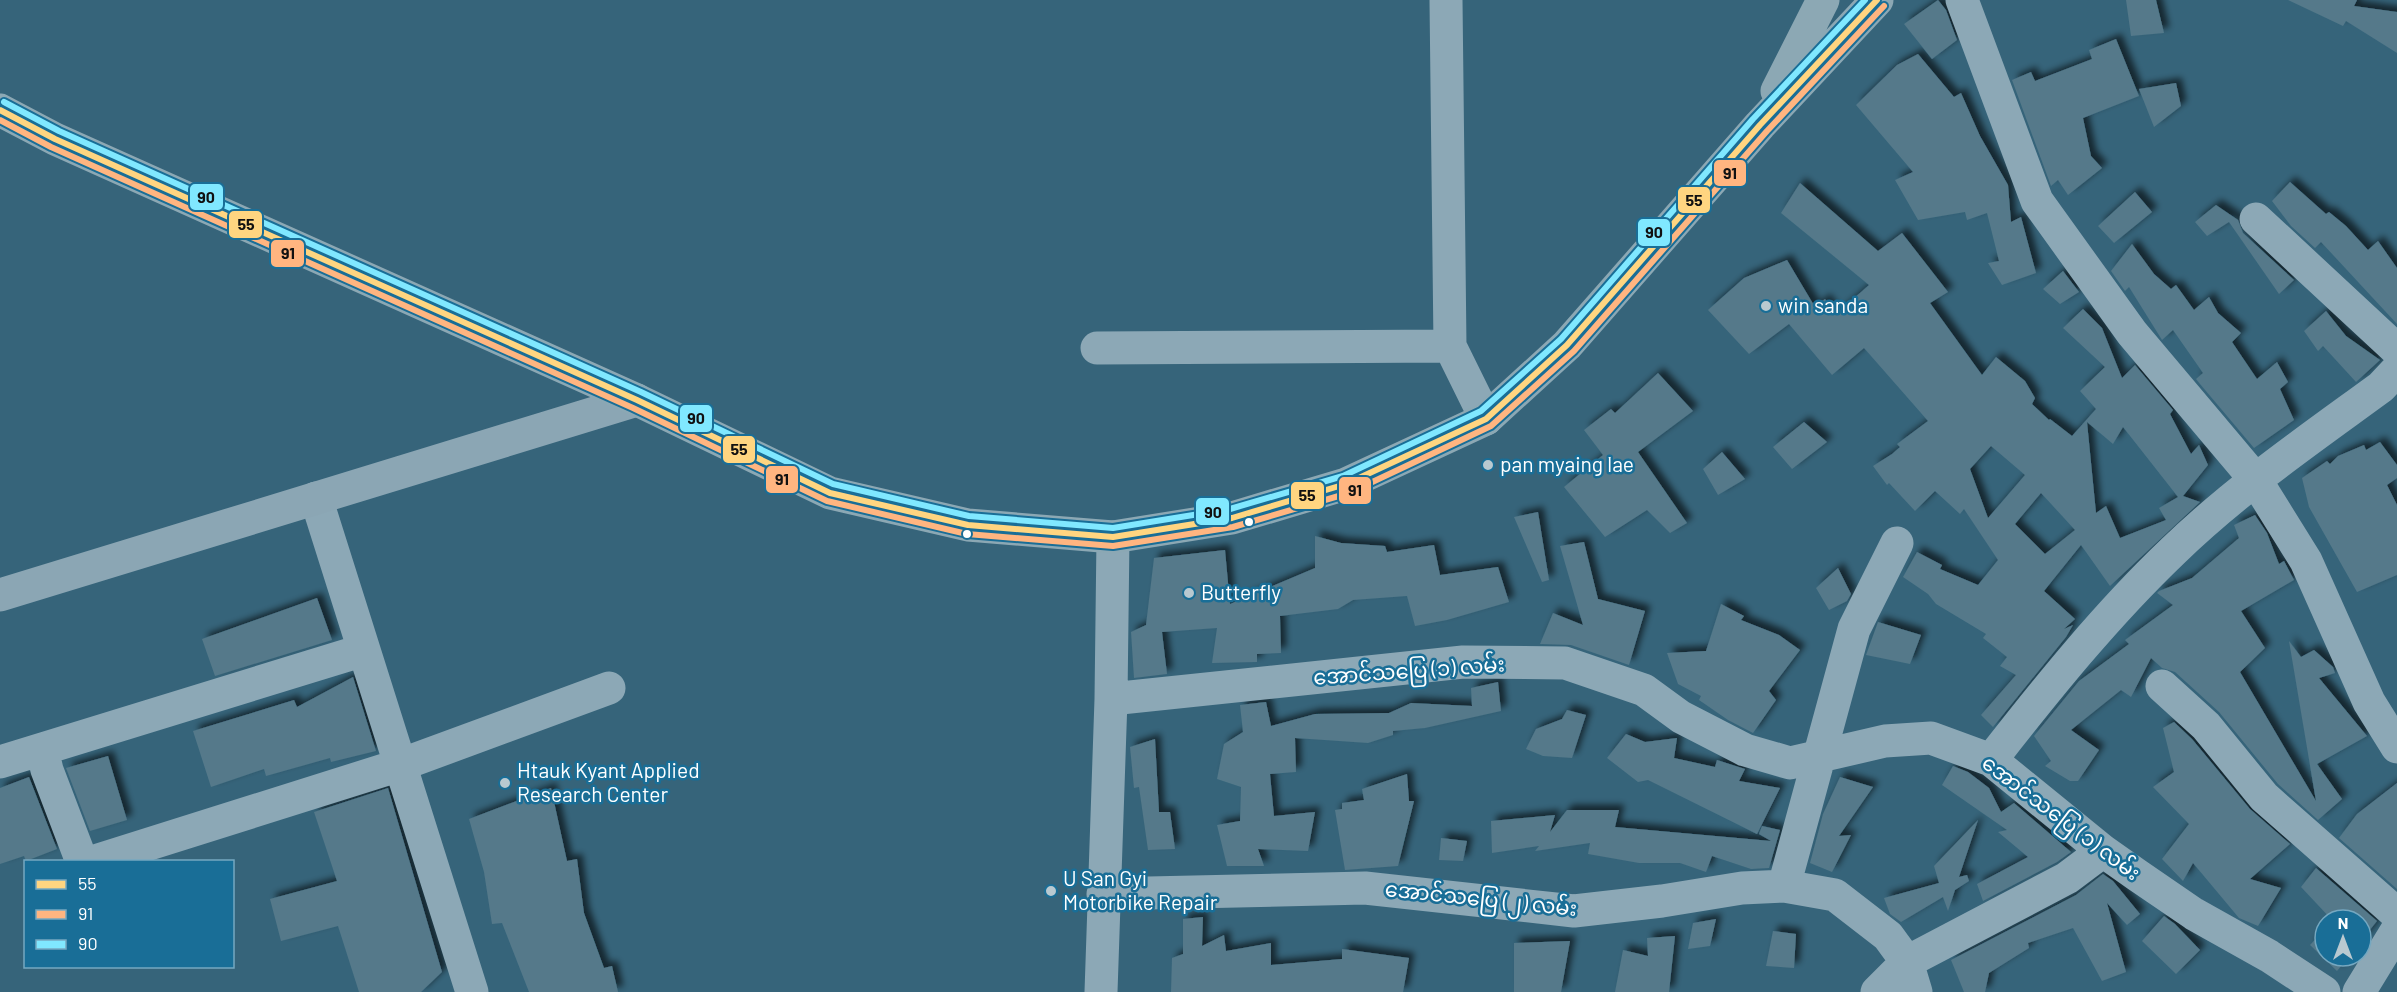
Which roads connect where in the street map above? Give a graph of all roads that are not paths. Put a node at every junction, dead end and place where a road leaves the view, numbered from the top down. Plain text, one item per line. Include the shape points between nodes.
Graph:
1 (1446, 0) edge
2 (1823, 0) edge
3 (1877, 0) edge
4 (1962, 0) edge
5 (0, 110) edge
6 (1760, 125) junction
7 (2256, 219) dead end
8 (1450, 346) junction
9 (1097, 348) dead end
10 (2397, 350) edge
11 (2397, 370) edge
12 (637, 400) junction
13 (1486, 419) junction
14 (2255, 479) junction
15 (316, 498) junction
16 (1113, 537) junction
17 (1897, 543) dead end
18 (0, 595) edge
19 (364, 650) junction
20 (2162, 686) dead end
21 (609, 688) dead end
22 (1111, 699) junction
23 (2397, 747) edge
24 (42, 749) junction
25 (1817, 757) junction
26 (1991, 760) junction
27 (0, 762) edge
28 (400, 765) junction
29 (2103, 851) junction
30 (82, 860) edge
31 (95, 860) edge
32 (1784, 886) junction
33 (1103, 894) junction
34 (2397, 914) edge
35 (2397, 930) edge
36 (1911, 977) edge
37 (472, 992) edge
38 (1101, 992) edge
39 (1877, 992) edge
40 (2324, 992) edge
41 (2359, 992) edge

1 - 8 street
2 - 6 highway
3 - 6 highway
4 - 14 street via 2037,201 2132,333
5 - 12 highway via 55,139
6 - 13 highway via 1567,345
7 - 10 street
8 - 9 street
8 - 13 street
11 - 14 street via 2381,387
12 - 15 main road
12 - 16 highway via 830,493 968,525
13 - 16 highway via 1346,484 1232,518
14 - 23 street via 2306,561 2369,702
14 - 26 street via 2173,550 2082,645
15 - 18 main road
15 - 19 street
16 - 22 street
17 - 25 street via 1854,629
19 - 24 street
19 - 28 street
20 - 34 street via 2206,726 2264,797
21 - 28 street
22 - 25 street, အောင်သပြေ (၁) လမ်း via 1463,662 1564,663 1644,690 1681,717 1745,750 1791,763
22 - 33 street
24 - 27 street
24 - 30 street
25 - 26 street, အောင်သပြေ (၁) လမ်း via 1885,741 1931,738
25 - 32 street
26 - 29 street, အောင်သပြေ (၁) လမ်း
28 - 31 street
28 - 37 street
29 - 36 street
29 - 40 street, အောင်သပြေ (၁) လမ်း via 2194,914
32 - 33 street, အောင်သပြေ (၂) လမ်း via 1574,911 1365,888
32 - 36 street, အောင်သပြေ (၂) လမ်း via 1835,895 1888,936
33 - 38 street
35 - 41 street
36 - 39 street

